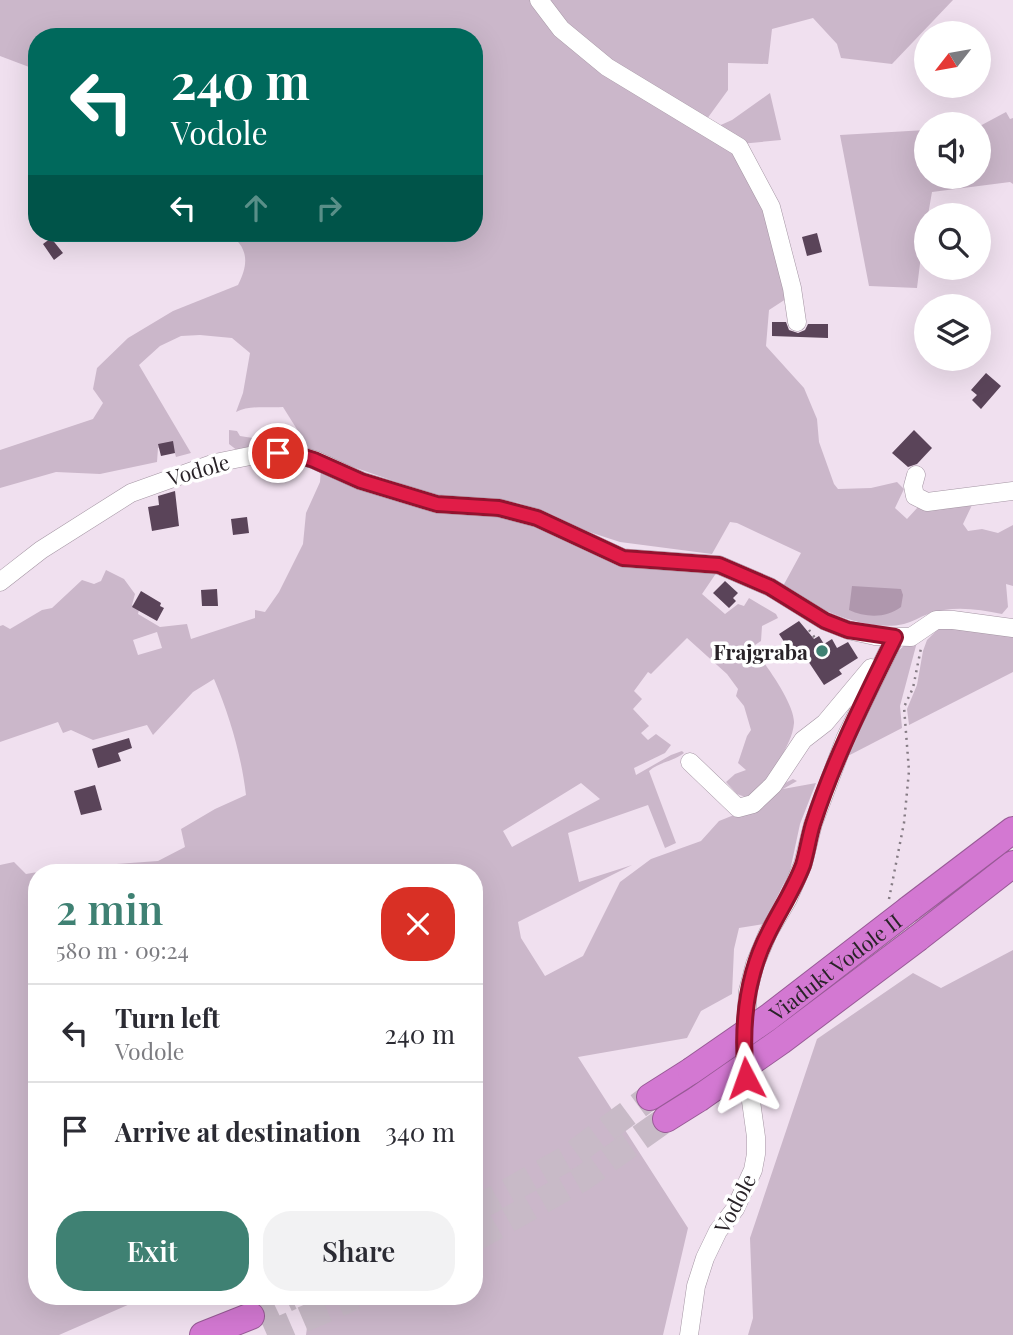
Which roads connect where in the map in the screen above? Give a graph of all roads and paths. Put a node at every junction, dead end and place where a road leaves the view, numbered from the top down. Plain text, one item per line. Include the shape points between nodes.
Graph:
1 (539, 0) edge
2 (797, 322) dead end
3 (916, 475) dead end
4 (1013, 491) edge
5 (0, 582) edge
6 (929, 625) junction
7 (807, 628) dead end
8 (1013, 628) edge
9 (895, 637) junction
10 (815, 638) dead end
11 (690, 762) dead end
12 (1013, 830) edge
13 (1013, 864) edge
14 (898, 908) junction
15 (650, 1097) tunnel mouth
16 (666, 1119) tunnel mouth
17 (251, 1316) tunnel mouth
18 (203, 1335) edge
19 (689, 1335) edge

1 - 2 street via 561,29 607,67 739,147 771,207
3 - 4 street via 915,496 927,502
5 - 9 street, Vodole via 131,493 215,463 260,454 295,454 361,481 437,504 499,508 537,518 623,558 719,565 770,587 825,621 848,630
6 - 8 street via 953,620
6 - 9 street via 911,637
6 - 14 path via 904,707 909,771
7 - 10 path
9 - 11 street via 753,804 738,808
9 - 19 street, Vodole via 845,739 803,864 768,933 747,991 744,1051 756,1154 735,1209 705,1258
12 - 14 highway, Viadukt Vodole II
13 - 16 highway, Viadukt Vodole II, bridge via 781,1041
14 - 15 highway, Viadukt Vodole II, bridge via 769,1017
17 - 18 highway

